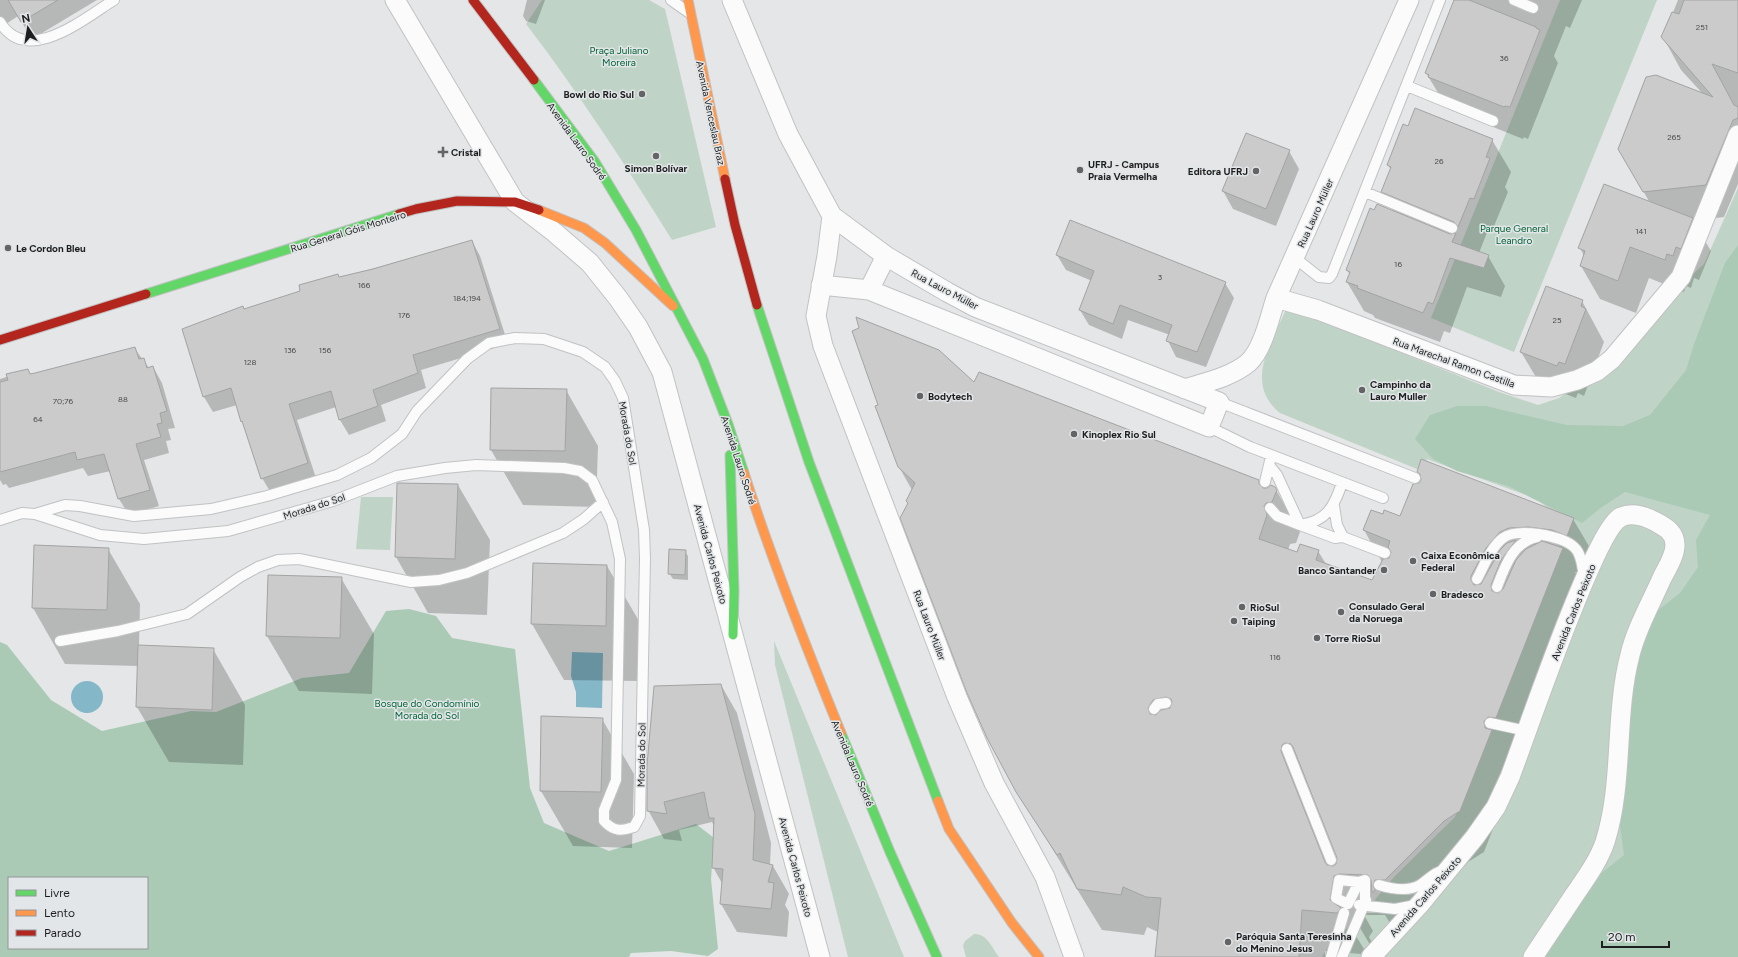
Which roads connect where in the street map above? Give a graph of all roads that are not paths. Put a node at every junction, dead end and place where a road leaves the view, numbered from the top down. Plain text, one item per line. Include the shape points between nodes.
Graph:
1 (114, 0) edge
2 (395, 0) edge
3 (473, 0) edge
4 (671, 0) edge
5 (688, 0) edge
6 (732, 0) edge
7 (1409, 0) edge
8 (1440, 0) edge
9 (1514, 0) edge
10 (1533, 8) dead end
11 (689, 14) junction
12 (0, 22) edge
13 (1407, 86) junction
14 (1493, 121) dead end
15 (1738, 135) edge
16 (1365, 192) junction
17 (515, 202) junction
18 (832, 216) junction
19 (1452, 228) dead end
20 (886, 256) junction
21 (1295, 258) junction
22 (821, 284) junction
23 (869, 290) junction
24 (1276, 298) junction
25 (674, 306) junction
26 (1005, 318) junction
27 (0, 340) edge
28 (997, 340) junction
29 (1185, 389) junction
30 (1219, 402) junction
31 (728, 424) junction
32 (1210, 427) junction
33 (1270, 460) junction
34 (1415, 478) dead end
35 (1265, 482) dead end
36 (1342, 483) junction
37 (1383, 498) dead end
38 (603, 502) junction
39 (1334, 506) junction
40 (1270, 508) dead end
41 (36, 514) junction
42 (0, 520) edge
43 (1300, 525) junction
44 (1542, 536) junction
45 (1343, 537) junction
46 (1385, 553) dead end
47 (1584, 578) junction
48 (1477, 579) dead end
49 (1497, 587) dead end
50 (733, 635) junction
51 (60, 641) dead end
52 (1166, 702) dead end
53 (1154, 709) dead end
54 (1490, 723) dead end
55 (1527, 731) junction
56 (1287, 749) dead end
57 (1331, 860) dead end
58 (1450, 868) junction
59 (1366, 880) junction
60 (1379, 886) dead end
61 (1362, 899) junction
62 (1420, 904) junction
63 (1344, 913) dead end
64 (820, 957) edge
65 (937, 957) edge
66 (1039, 957) edge
67 (1074, 957) edge
68 (1331, 957) edge
69 (1342, 957) edge
70 (1372, 957) edge
71 (1533, 957) edge

1 - 12 lane via 57,35 37,41 19,40 4,29
2 - 17 street
3 - 25 main road, Avenida Lauro Sodré via 595,162 636,230
4 - 11 lane
5 - 11 main road, Avenida Venceslau Braz
6 - 18 street, Rua Lauro Müller via 788,134
7 - 21 street, Rua Lauro Müller
8 - 13 lane
9 - 10 lane
11 - 66 main road, Avenida Venceslau Braz via 735,225 755,299 809,462 949,829 1012,923
13 - 14 lane
13 - 16 lane
15 - 24 street, Rua Marechal Ramon Castilla via 1681,277 1612,359 1597,371 1577,380 1551,387 1514,385 1318,310
16 - 19 lane
16 - 21 lane via 1335,269 1329,278 1319,277
17 - 25 main road, Rua General Góis Monteiro via 584,228
17 - 27 main road, Rua General Góis Monteiro via 457,202 416,209
17 - 50 street, Avenida Carlos Peixoto via 590,263 638,327 662,372
18 - 20 street, Rua Lauro Müller
18 - 22 street, Rua Lauro Müller
20 - 23 street
20 - 26 street, Rua Lauro Müller via 975,307
21 - 24 street, Rua Lauro Müller
22 - 23 street
22 - 67 street, Rua Lauro Müller via 816,316 823,346 957,697 994,782 1046,877
23 - 28 street
24 - 29 street, Rua Lauro Müller via 1258,349 1249,362 1230,374
25 - 31 main road, Avenida Lauro Sodré via 703,359
26 - 28 street
26 - 29 street, Rua Lauro Müller
28 - 32 street
29 - 30 street, Rua Lauro Müller
30 - 32 street
30 - 34 lane, Rua Lauro Müller
31 - 50 main road via 734,591
31 - 65 main road, Avenida Lauro Sodré via 766,542 808,653 893,859
32 - 33 lane
33 - 35 lane
33 - 36 lane
33 - 43 lane
36 - 37 lane
36 - 39 lane
38 - 41 lane, Morada do Sol via 592,480 580,471 564,468 476,465 397,476 333,501 228,530 144,539 100,535
38 - 41 lane, Morada do Sol via 612,522 620,559 616,780 604,810 604,821 610,828 620,831 634,827 642,805 644,530 622,398 615,381 605,367 583,352 544,339 515,338 488,343 467,359 417,411 402,434 371,458 337,474 267,496 211,509 134,516 65,505
38 - 51 lane via 563,533 467,573 439,580 411,582 299,559 278,560 240,577 187,614 118,631
39 - 43 lane via 1318,520
39 - 45 lane via 1337,525
40 - 43 lane via 1277,516
41 - 42 lane, Morada do Sol via 22,513
43 - 45 lane via 1335,538
44 - 47 lane via 1563,541 1576,548
44 - 48 lane via 1521,532 1503,538 1492,550
44 - 49 lane via 1527,539 1515,549
45 - 46 lane
47 - 55 street, Avenida Carlos Peixoto
47 - 71 street, Avenida Carlos Peixoto via 1610,526 1621,517 1645,516 1668,528 1674,537 1672,557 1630,655 1624,689 1613,811 1604,844 1590,872
50 - 64 street, Avenida Carlos Peixoto
52 - 53 lane via 1158,704
54 - 55 lane
55 - 58 street, Avenida Carlos Peixoto via 1496,807
56 - 57 lane
58 - 60 lane via 1438,871 1418,886 1406,889
58 - 62 street, Avenida Carlos Peixoto
59 - 61 lane
59 - 61 lane
59 - 61 lane via 1339,880 1336,892 1336,899 1348,904
61 - 62 lane via 1395,909
61 - 69 lane
62 - 70 street, Avenida Carlos Peixoto
63 - 68 lane

